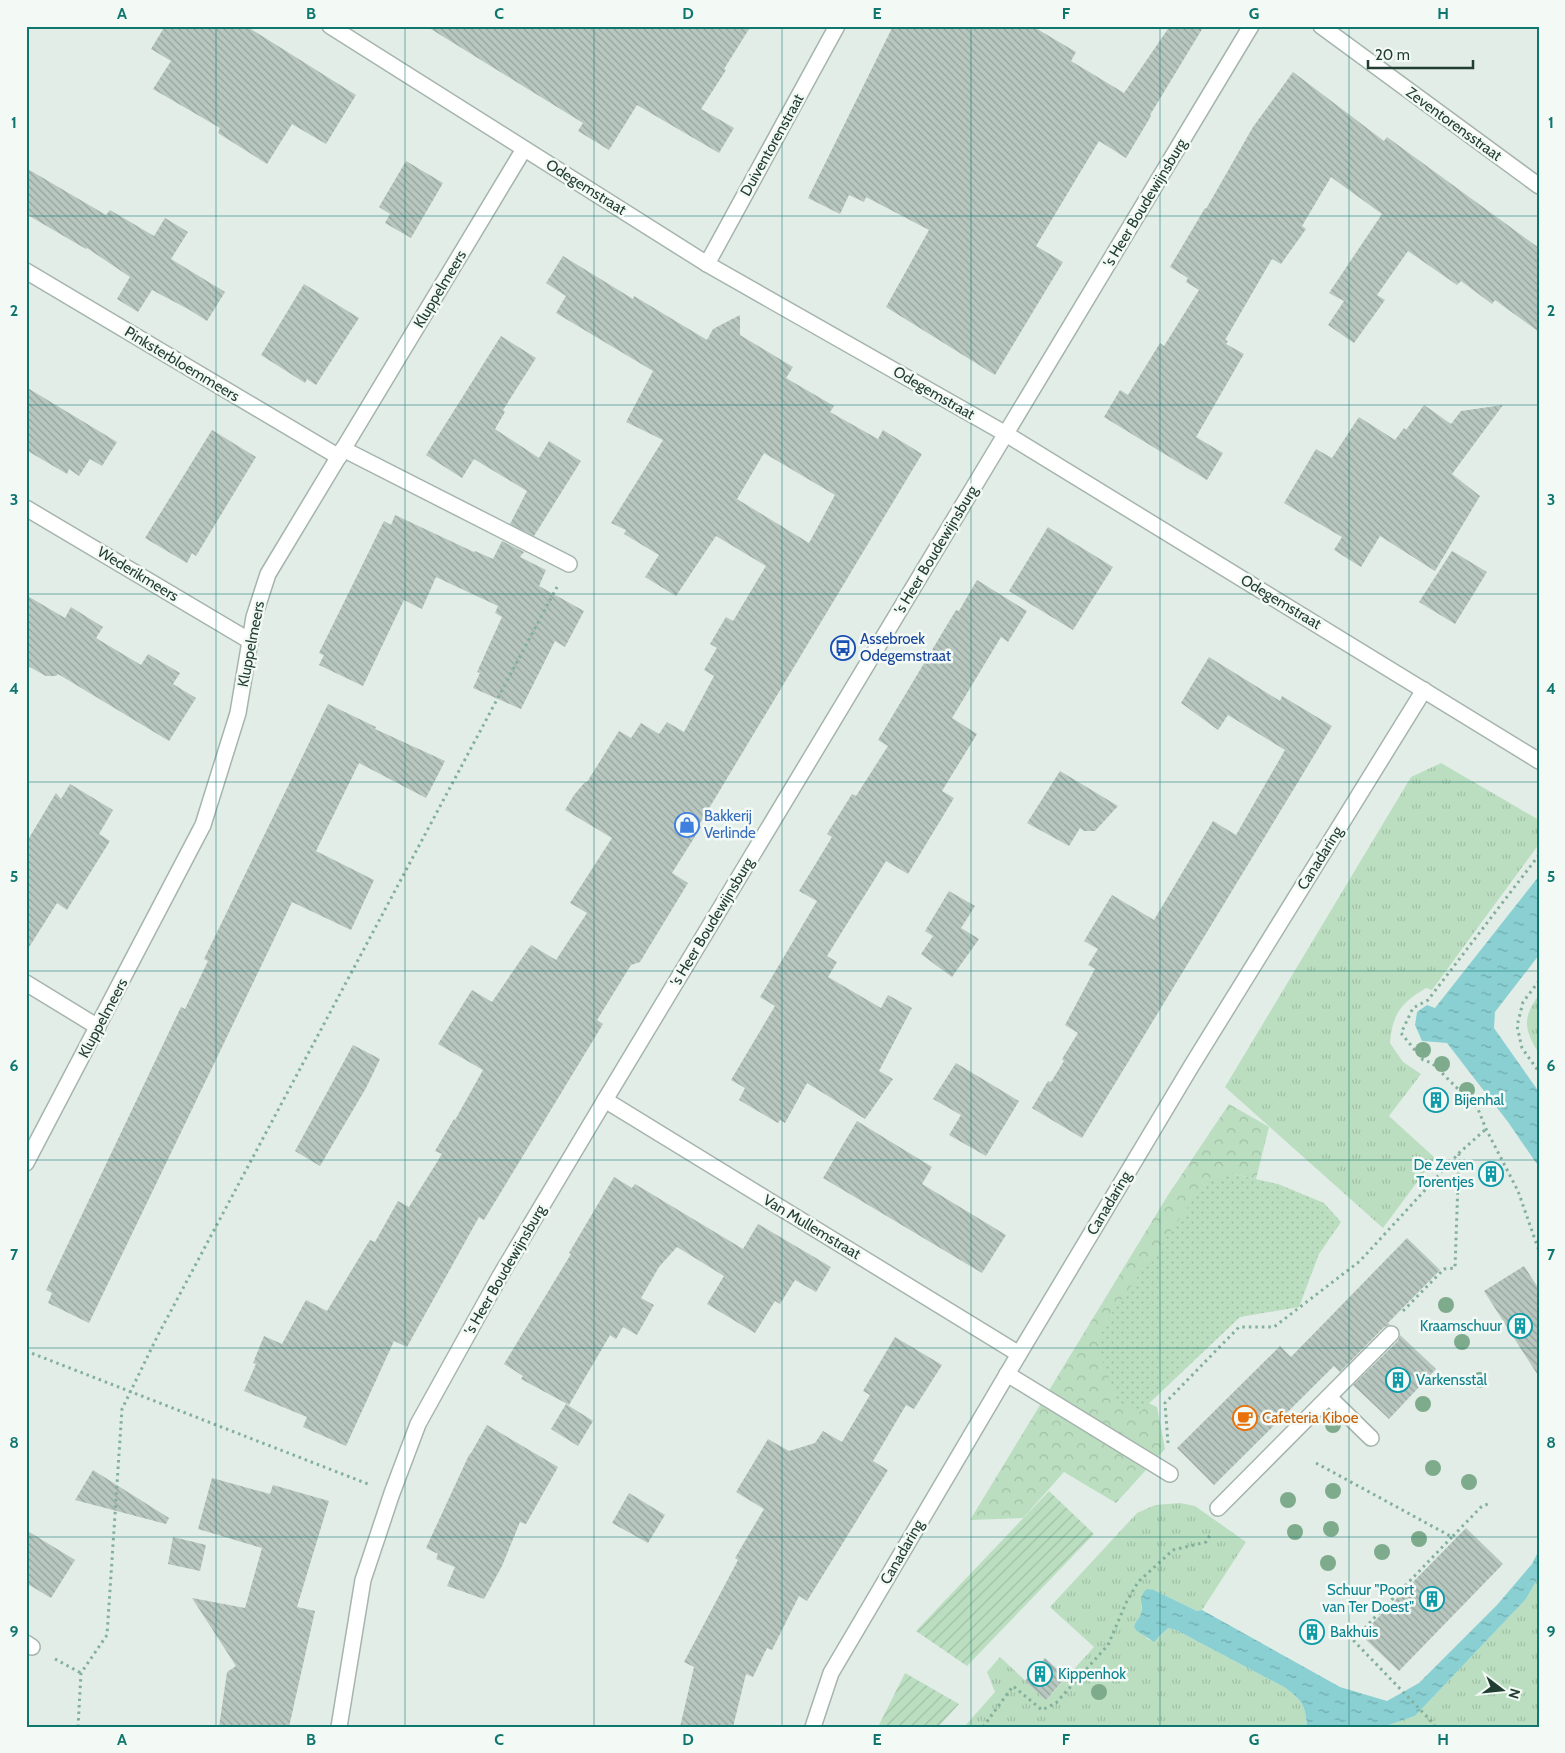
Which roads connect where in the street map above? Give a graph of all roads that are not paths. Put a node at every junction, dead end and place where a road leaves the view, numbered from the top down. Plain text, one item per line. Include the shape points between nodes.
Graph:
1 (330, 26) edge
2 (837, 26) edge
3 (1251, 26) edge
4 (1321, 26) edge
5 (524, 149) junction
6 (1539, 186) edge
7 (707, 264) junction
8 (26, 271) edge
9 (1006, 434) junction
10 (341, 453) junction
11 (26, 508) edge
12 (569, 564) road end
13 (250, 641) junction
14 (1424, 690) junction
15 (1539, 761) edge
16 (26, 983) edge
17 (98, 1028) junction
18 (605, 1100) junction
19 (26, 1163) edge
20 (1391, 1334) road end
21 (1019, 1354) junction
22 (1007, 1374) junction
23 (1328, 1397) junction
24 (1371, 1438) dead end
25 (1170, 1474) road end
26 (1218, 1508) dead end
27 (339, 1727) edge
28 (813, 1727) edge

1 - 5 street, Odegemstraat
2 - 7 street, Duiventorenstraat
3 - 9 street, 's Heer Boudewijnsburg
4 - 6 street, Zeventorensstraat
5 - 7 street, Odegemstraat
5 - 10 street, Kluppelmeers
7 - 9 street, Odegemstraat
8 - 10 street, Pinksterbloemmeers
9 - 14 street, Odegemstraat
9 - 18 street, 's Heer Boudewijnsburg
10 - 12 street, Pinksterbloemmeers
10 - 13 street, Kluppelmeers via 268,574
11 - 13 street, Wederikmeers
13 - 17 street, Kluppelmeers via 238,713 203,825
14 - 15 street, Odegemstraat
14 - 21 street, Canadaring via 1192,1065
16 - 17 street
17 - 19 street, Kluppelmeers
18 - 21 street, Van Mullemstraat
18 - 27 street, 's Heer Boudewijnsburg via 500,1276 418,1424 363,1580
20 - 23 street
21 - 22 street, Canadaring
22 - 25 street
22 - 28 street, Canadaring via 831,1674
23 - 24 street
23 - 26 street

